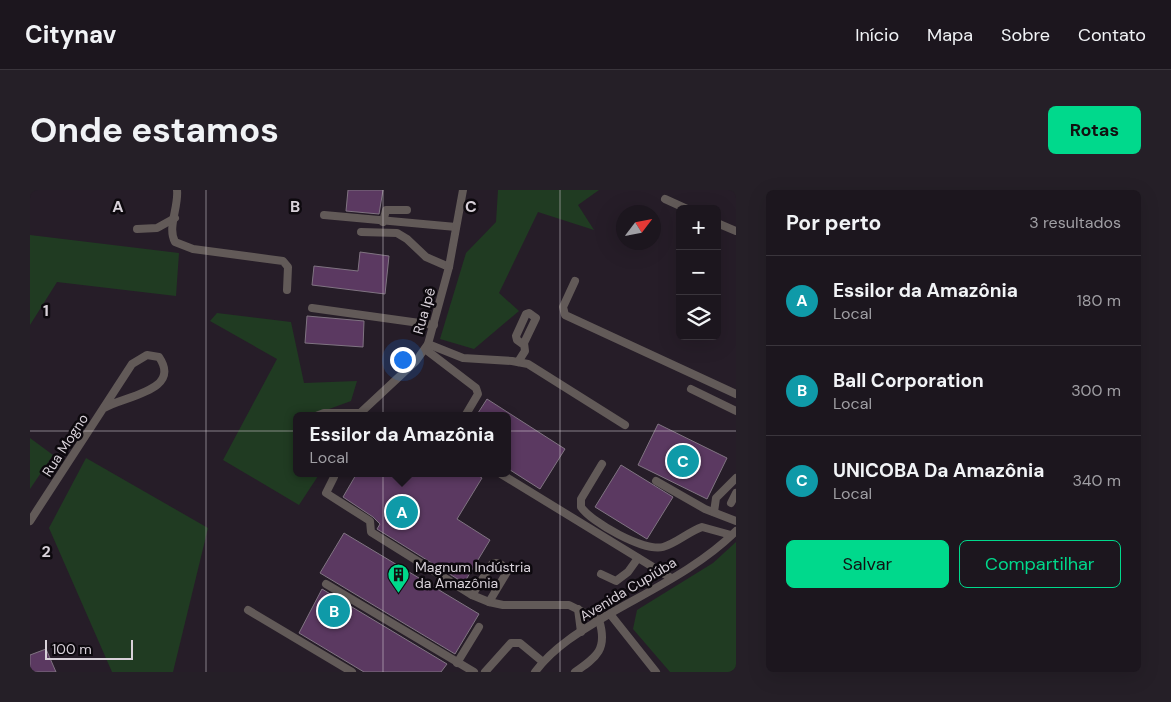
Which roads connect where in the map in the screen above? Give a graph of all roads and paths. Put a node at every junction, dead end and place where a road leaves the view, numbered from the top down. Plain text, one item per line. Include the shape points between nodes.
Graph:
1 (177, 190) edge
2 (463, 190) edge
3 (665, 198) dead end
4 (678, 205) edge
5 (407, 210) dead end
6 (324, 215) dead end
7 (175, 218) junction
8 (383, 222) junction
9 (721, 225) edge
10 (456, 227) junction
11 (137, 229) dead end
12 (736, 231) edge
13 (361, 232) dead end
14 (449, 267) junction
15 (575, 281) dead end
16 (287, 290) dead end
17 (312, 308) dead end
18 (434, 325) junction
19 (524, 345) dead end
20 (426, 346) junction
21 (518, 362) junction
22 (691, 389) dead end
23 (736, 393) edge
24 (104, 408) junction
25 (360, 412) edge
26 (467, 412) edge
27 (736, 412) edge
28 (625, 425) dead end
29 (602, 464) dead end
30 (506, 477) edge
31 (334, 478) dead end
32 (736, 478) edge
33 (656, 481) dead end
34 (736, 493) edge
35 (730, 503) dead end
36 (714, 512) junction
37 (30, 521) edge
38 (736, 521) edge
39 (710, 529) junction
40 (734, 533) edge
41 (717, 547) junction
42 (638, 558) junction
43 (601, 574) dead end
44 (671, 578) junction
45 (326, 584) dead end
46 (472, 595) junction
47 (489, 602) junction
48 (578, 609) junction
49 (248, 610) dead end
50 (610, 614) junction
51 (599, 620) junction
52 (479, 627) dead end
53 (581, 632) junction
54 (543, 662) junction
55 (457, 663) junction
56 (352, 672) edge
57 (474, 672) edge
58 (485, 672) edge
59 (536, 672) edge
60 (575, 672) edge
61 (656, 672) edge

1 - 7 street
2 - 10 street, Rua Ipê
3 - 4 street
5 - 8 street via 387,209
6 - 8 street
7 - 11 street via 157,228
7 - 16 street via 172,237 183,247 285,263 288,267
8 - 10 street
9 - 12 street
10 - 14 street, Rua Ipê
13 - 14 street via 397,233 407,238 426,257
14 - 18 street, Rua Ipê
15 - 23 street via 562,307 565,315
17 - 18 street
18 - 20 street, Rua Ipê
19 - 21 street via 525,350
20 - 21 street via 464,358
20 - 25 street, Rua Ipê via 416,361
20 - 26 street via 476,388 478,394
21 - 28 street via 537,369
22 - 27 street
24 - 24 street, Rua Mogno via 132,364 147,354 159,357 165,370 160,384
24 - 37 street, Rua Mogno
29 - 39 street via 581,499 581,507 632,542 645,547 664,547 699,528
30 - 42 street
31 - 46 street via 326,493 370,521 371,532
32 - 36 street via 716,498
33 - 36 street
34 - 35 street
36 - 38 street
39 - 40 street
39 - 41 street
40 - 41 street, Avenida Cupiúba
41 - 44 street, Avenida Cupiúba
42 - 43 street via 616,582
42 - 44 street
44 - 50 street, Avenida Cupiúba
45 - 55 street
46 - 47 street
46 - 47 street via 492,564 498,563 507,572
47 - 48 street via 562,604
48 - 51 street
48 - 53 street
49 - 56 street
50 - 51 street, Avenida Cupiúba
50 - 61 street
51 - 53 street, Avenida Cupiúba
51 - 60 street via 602,630 597,657
52 - 55 street
53 - 54 street, Avenida Cupiúba
54 - 58 street via 515,642 506,646
54 - 59 street, Avenida Cupiúba
55 - 57 street

